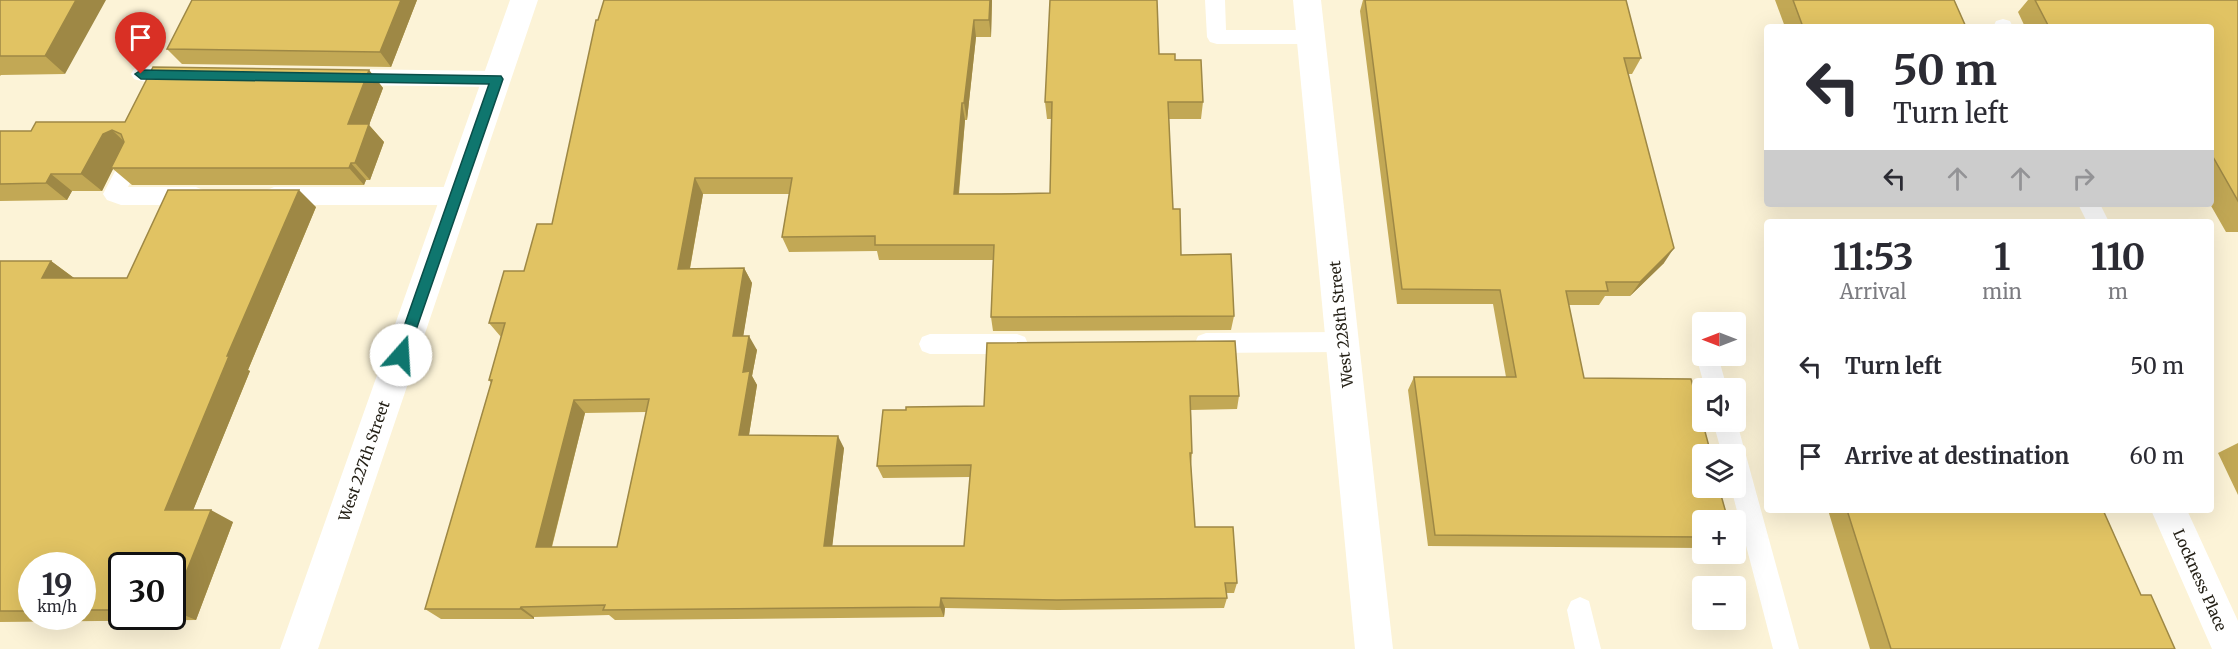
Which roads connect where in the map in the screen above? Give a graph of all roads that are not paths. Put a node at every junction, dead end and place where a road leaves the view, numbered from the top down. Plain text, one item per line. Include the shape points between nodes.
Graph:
1 (524, 0) edge
2 (1215, 0) edge
3 (1307, 0) edge
4 (1311, 37) junction
5 (141, 74) dead end
6 (200, 75) edge
7 (328, 77) edge
8 (496, 79) junction
9 (132, 158) edge
10 (215, 196) edge
11 (250, 196) edge
12 (456, 196) junction
13 (1342, 342) junction
14 (1186, 343) edge
15 (930, 344) dead end
16 (1035, 344) edge
17 (1746, 498) edge
18 (2170, 513) edge
19 (1580, 610) dead end
20 (299, 649) edge
21 (1374, 649) edge
22 (1588, 649) edge
23 (1786, 649) edge
24 (2230, 649) edge

1 - 8 street, West 227th Street
2 - 4 lane via 1217,37
3 - 4 street, West 228th Street
4 - 13 street, West 228th Street
5 - 6 lane
7 - 8 lane
8 - 12 street, West 227th Street
9 - 10 lane via 114,194
11 - 12 lane
12 - 20 street, West 227th Street
13 - 14 lane
13 - 21 street, West 228th Street
15 - 16 lane
17 - 23 lane
18 - 24 street, Lockness Place
19 - 22 lane

